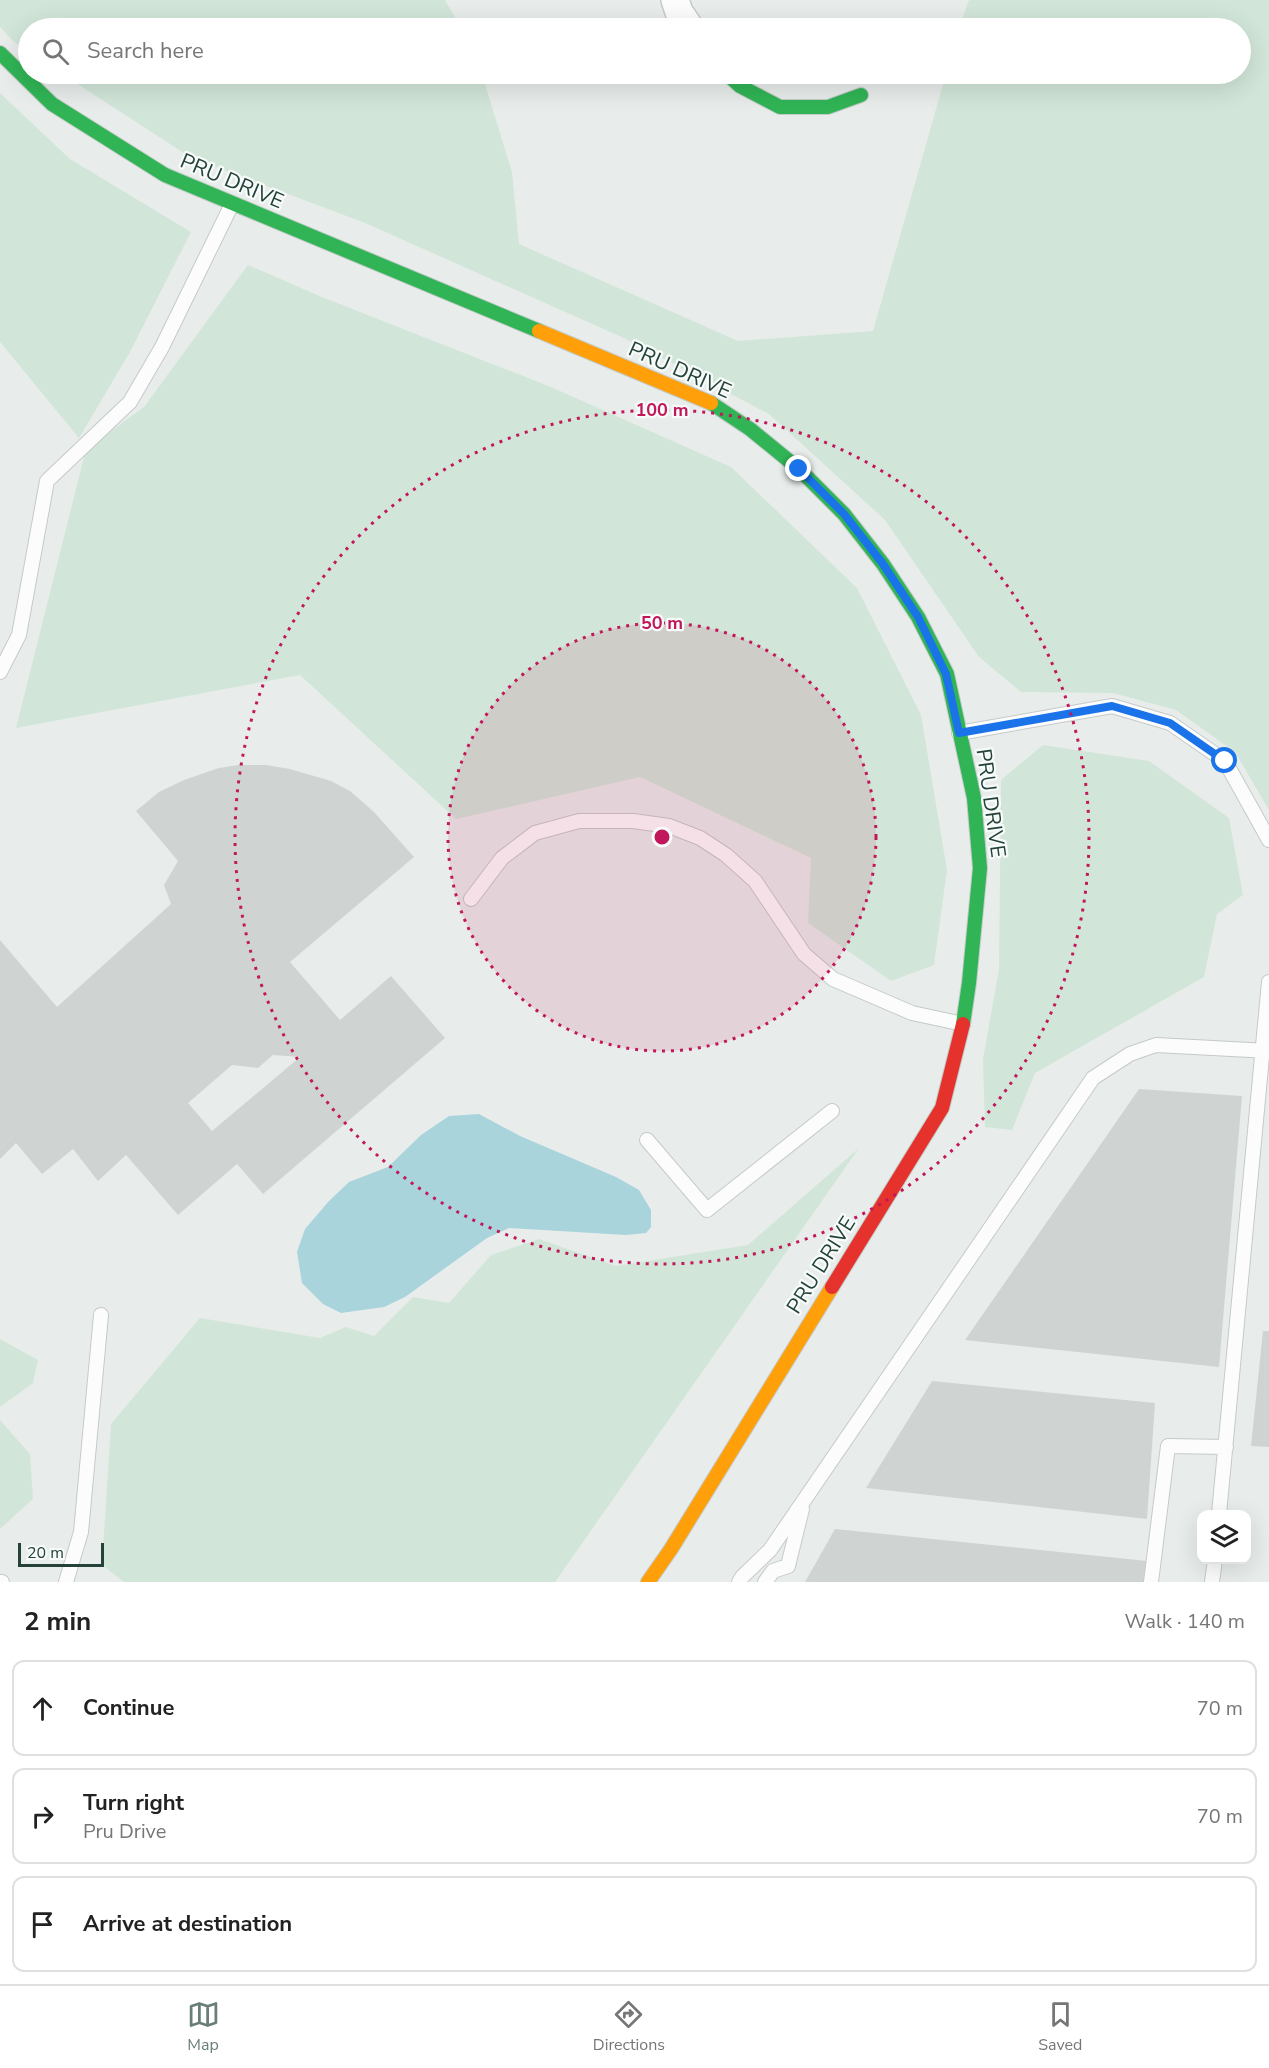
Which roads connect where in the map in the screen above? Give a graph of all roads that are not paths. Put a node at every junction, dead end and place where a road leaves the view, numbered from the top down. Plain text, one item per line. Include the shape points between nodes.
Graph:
1 (675, 0) edge
2 (683, 18) edge
3 (0, 53) edge
4 (18, 71) edge
5 (32, 84) edge
6 (738, 84) edge
7 (861, 95) dead end
8 (232, 204) junction
9 (0, 672) edge
10 (959, 733) junction
11 (1269, 840) edge
12 (471, 899) dead end
13 (1269, 981) edge
14 (963, 1024) junction
15 (1266, 1051) edge
16 (832, 1111) dead end
17 (647, 1140) dead end
18 (101, 1315) dead end
19 (1226, 1447) junction
20 (804, 1499) junction
21 (1220, 1510) edge
22 (1214, 1564) edge
23 (66, 1582) edge
24 (648, 1582) edge
25 (739, 1582) edge
26 (765, 1582) edge
27 (1151, 1582) edge
28 (1212, 1582) edge

1 - 2 street
3 - 4 street, PRU DRIVE
5 - 8 street, PRU DRIVE via 52,104 165,175
6 - 7 street via 780,107 828,107
8 - 9 lane via 162,347 130,402 47,481 19,635
8 - 10 street, PRU DRIVE via 713,404 750,429 799,469 844,514 883,564 918,617 946,674
10 - 11 lane via 1112,706 1170,723 1225,761
10 - 14 street, PRU DRIVE via 974,798 980,868
12 - 14 lane via 502,858 535,833 579,821 669,826 700,838 755,881 804,954 833,979 912,1013
13 - 15 lane
14 - 24 street, PRU DRIVE via 942,1108
15 - 19 lane
15 - 20 lane via 1156,1045 1130,1054 1093,1078
16 - 17 lane via 706,1210
18 - 23 lane via 81,1532
19 - 21 lane
19 - 27 lane via 1168,1446
20 - 25 lane via 770,1550
20 - 26 lane via 788,1566 773,1570
22 - 28 lane

